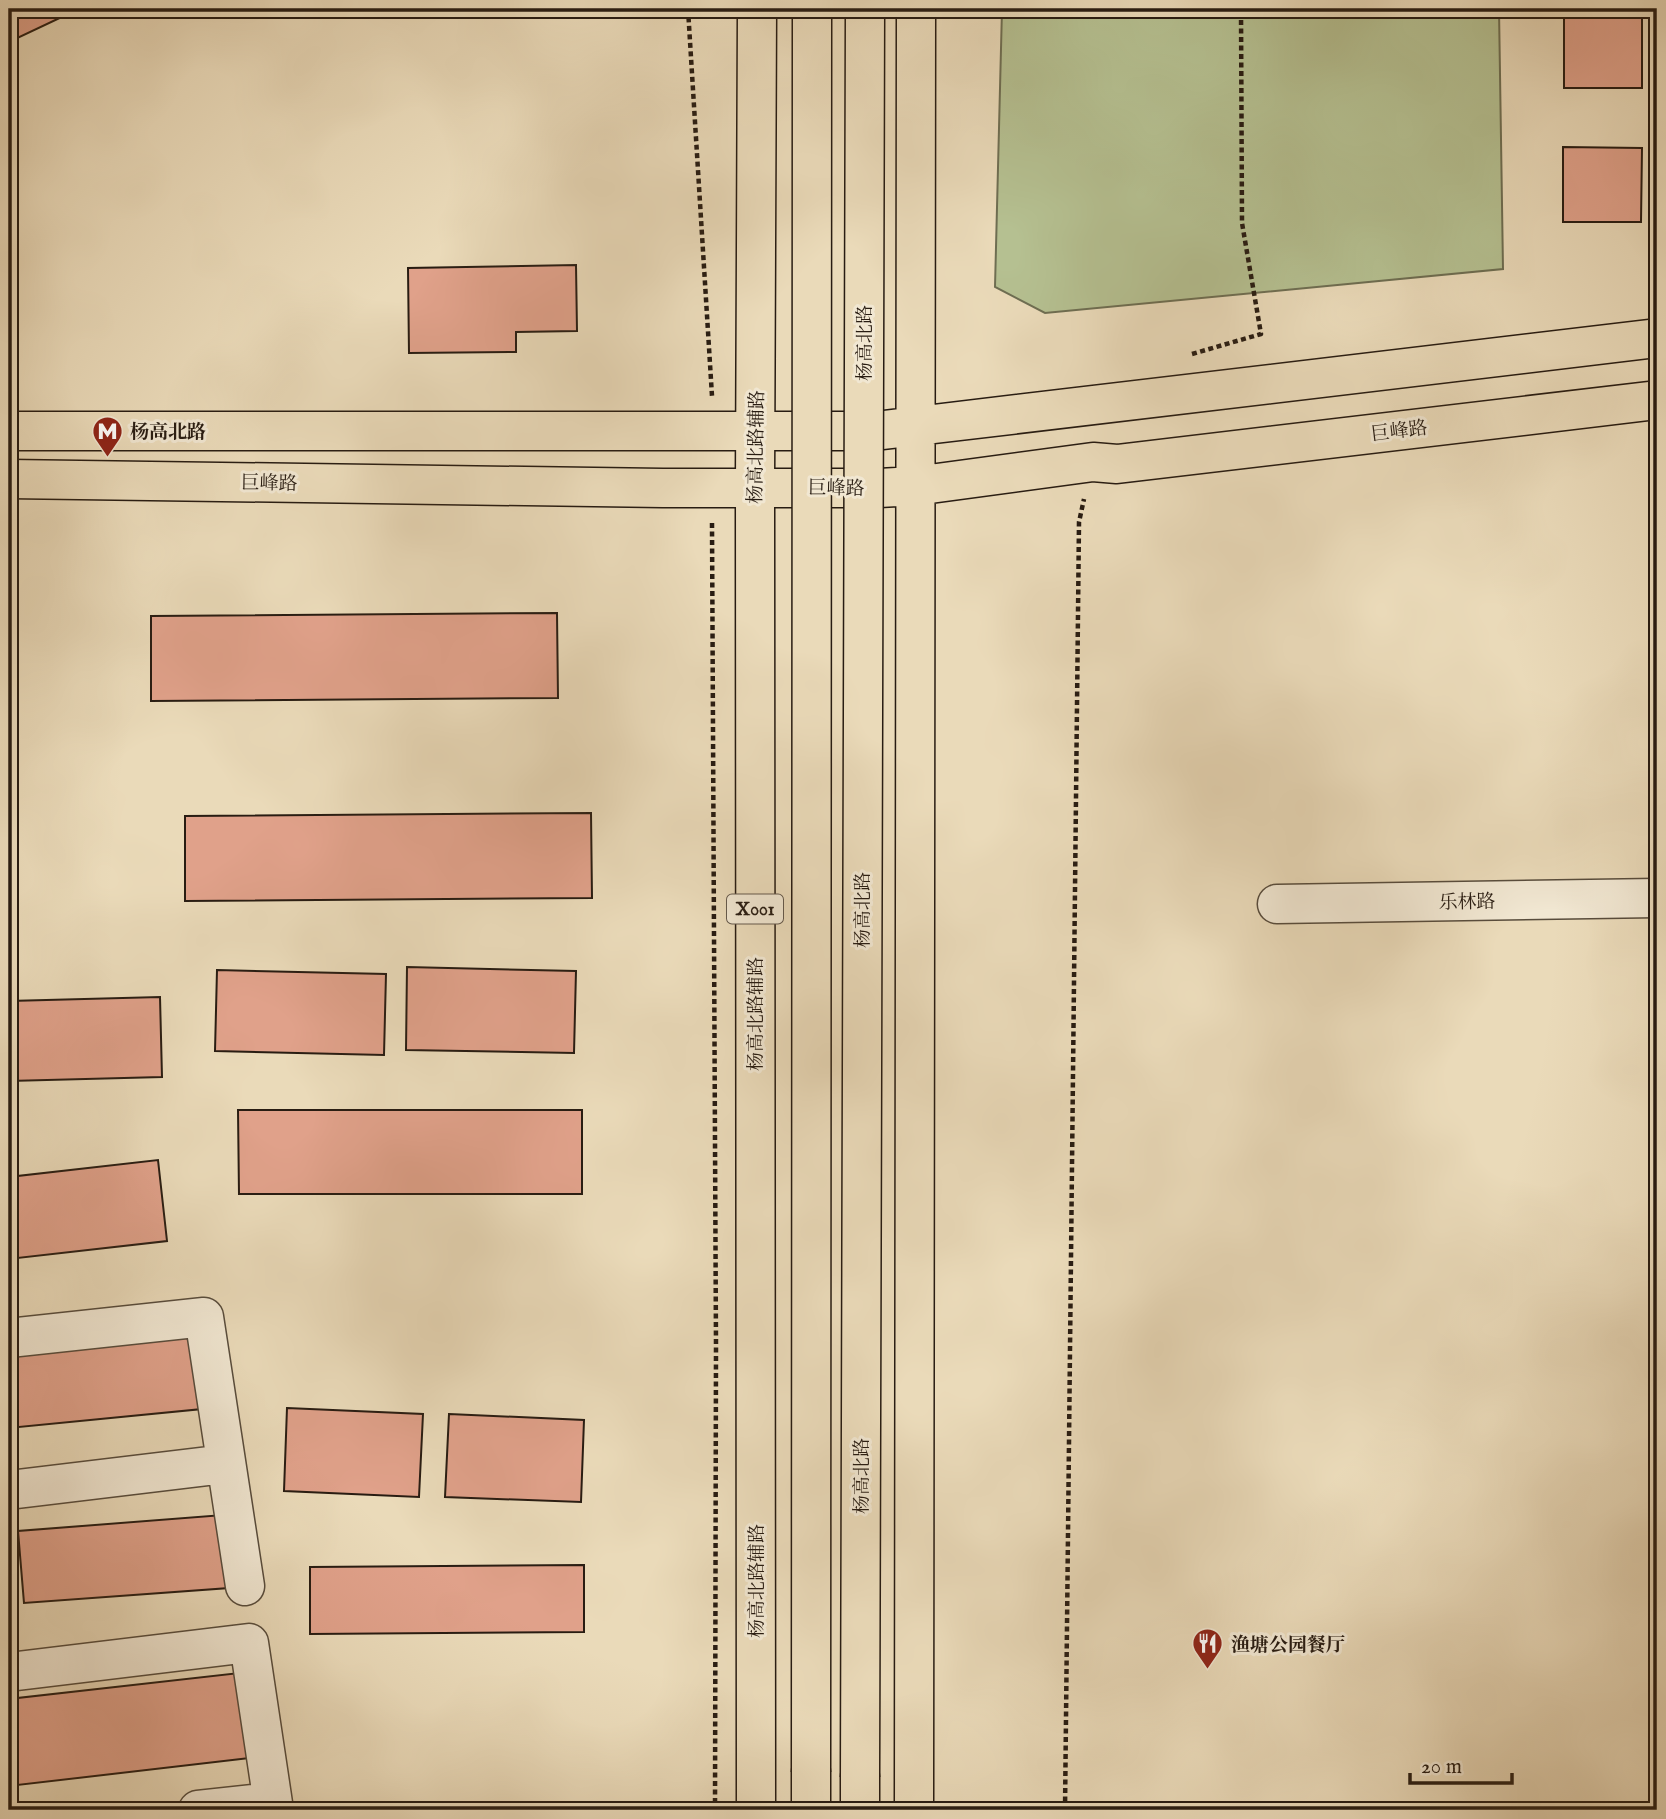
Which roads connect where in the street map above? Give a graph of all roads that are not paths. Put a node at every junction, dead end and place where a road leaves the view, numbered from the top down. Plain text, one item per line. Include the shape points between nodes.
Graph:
1 (757, 9) edge
2 (812, 9) edge
3 (865, 9) edge
4 (916, 9) edge
5 (1657, 338) edge
6 (1657, 400) edge
7 (914, 426) junction
8 (756, 430) junction
9 (9, 431) edge
10 (9, 479) edge
11 (755, 486) junction
12 (915, 486) junction
13 (1657, 898) edge
14 (1278, 904) dead end
15 (9, 1338) edge
16 (225, 1464) junction
17 (9, 1490) edge
18 (244, 1586) dead end
19 (9, 1672) edge
20 (860, 1793) edge
21 (273, 1806) edge
22 (198, 1810) edge
23 (756, 1810) edge
24 (811, 1810) edge
25 (914, 1810) edge

1 - 8 main road, 杨高北路辅路 / X001
2 - 24 main road, X001, bridge
3 - 20 main road, 杨高北路, bridge
4 - 7 main road
5 - 7 main road
6 - 12 main road, 巨峰路
7 - 8 main road
7 - 12 main road
8 - 9 main road
8 - 11 main road, 杨高北路辅路 / X001
10 - 11 main road, 巨峰路
11 - 12 main road, 巨峰路
11 - 23 main road, 杨高北路辅路 / X001
12 - 25 main road
13 - 14 street, 乐林路
15 - 16 street via 204,1317
16 - 17 street
16 - 18 street
19 - 21 street via 249,1643
21 - 22 street

